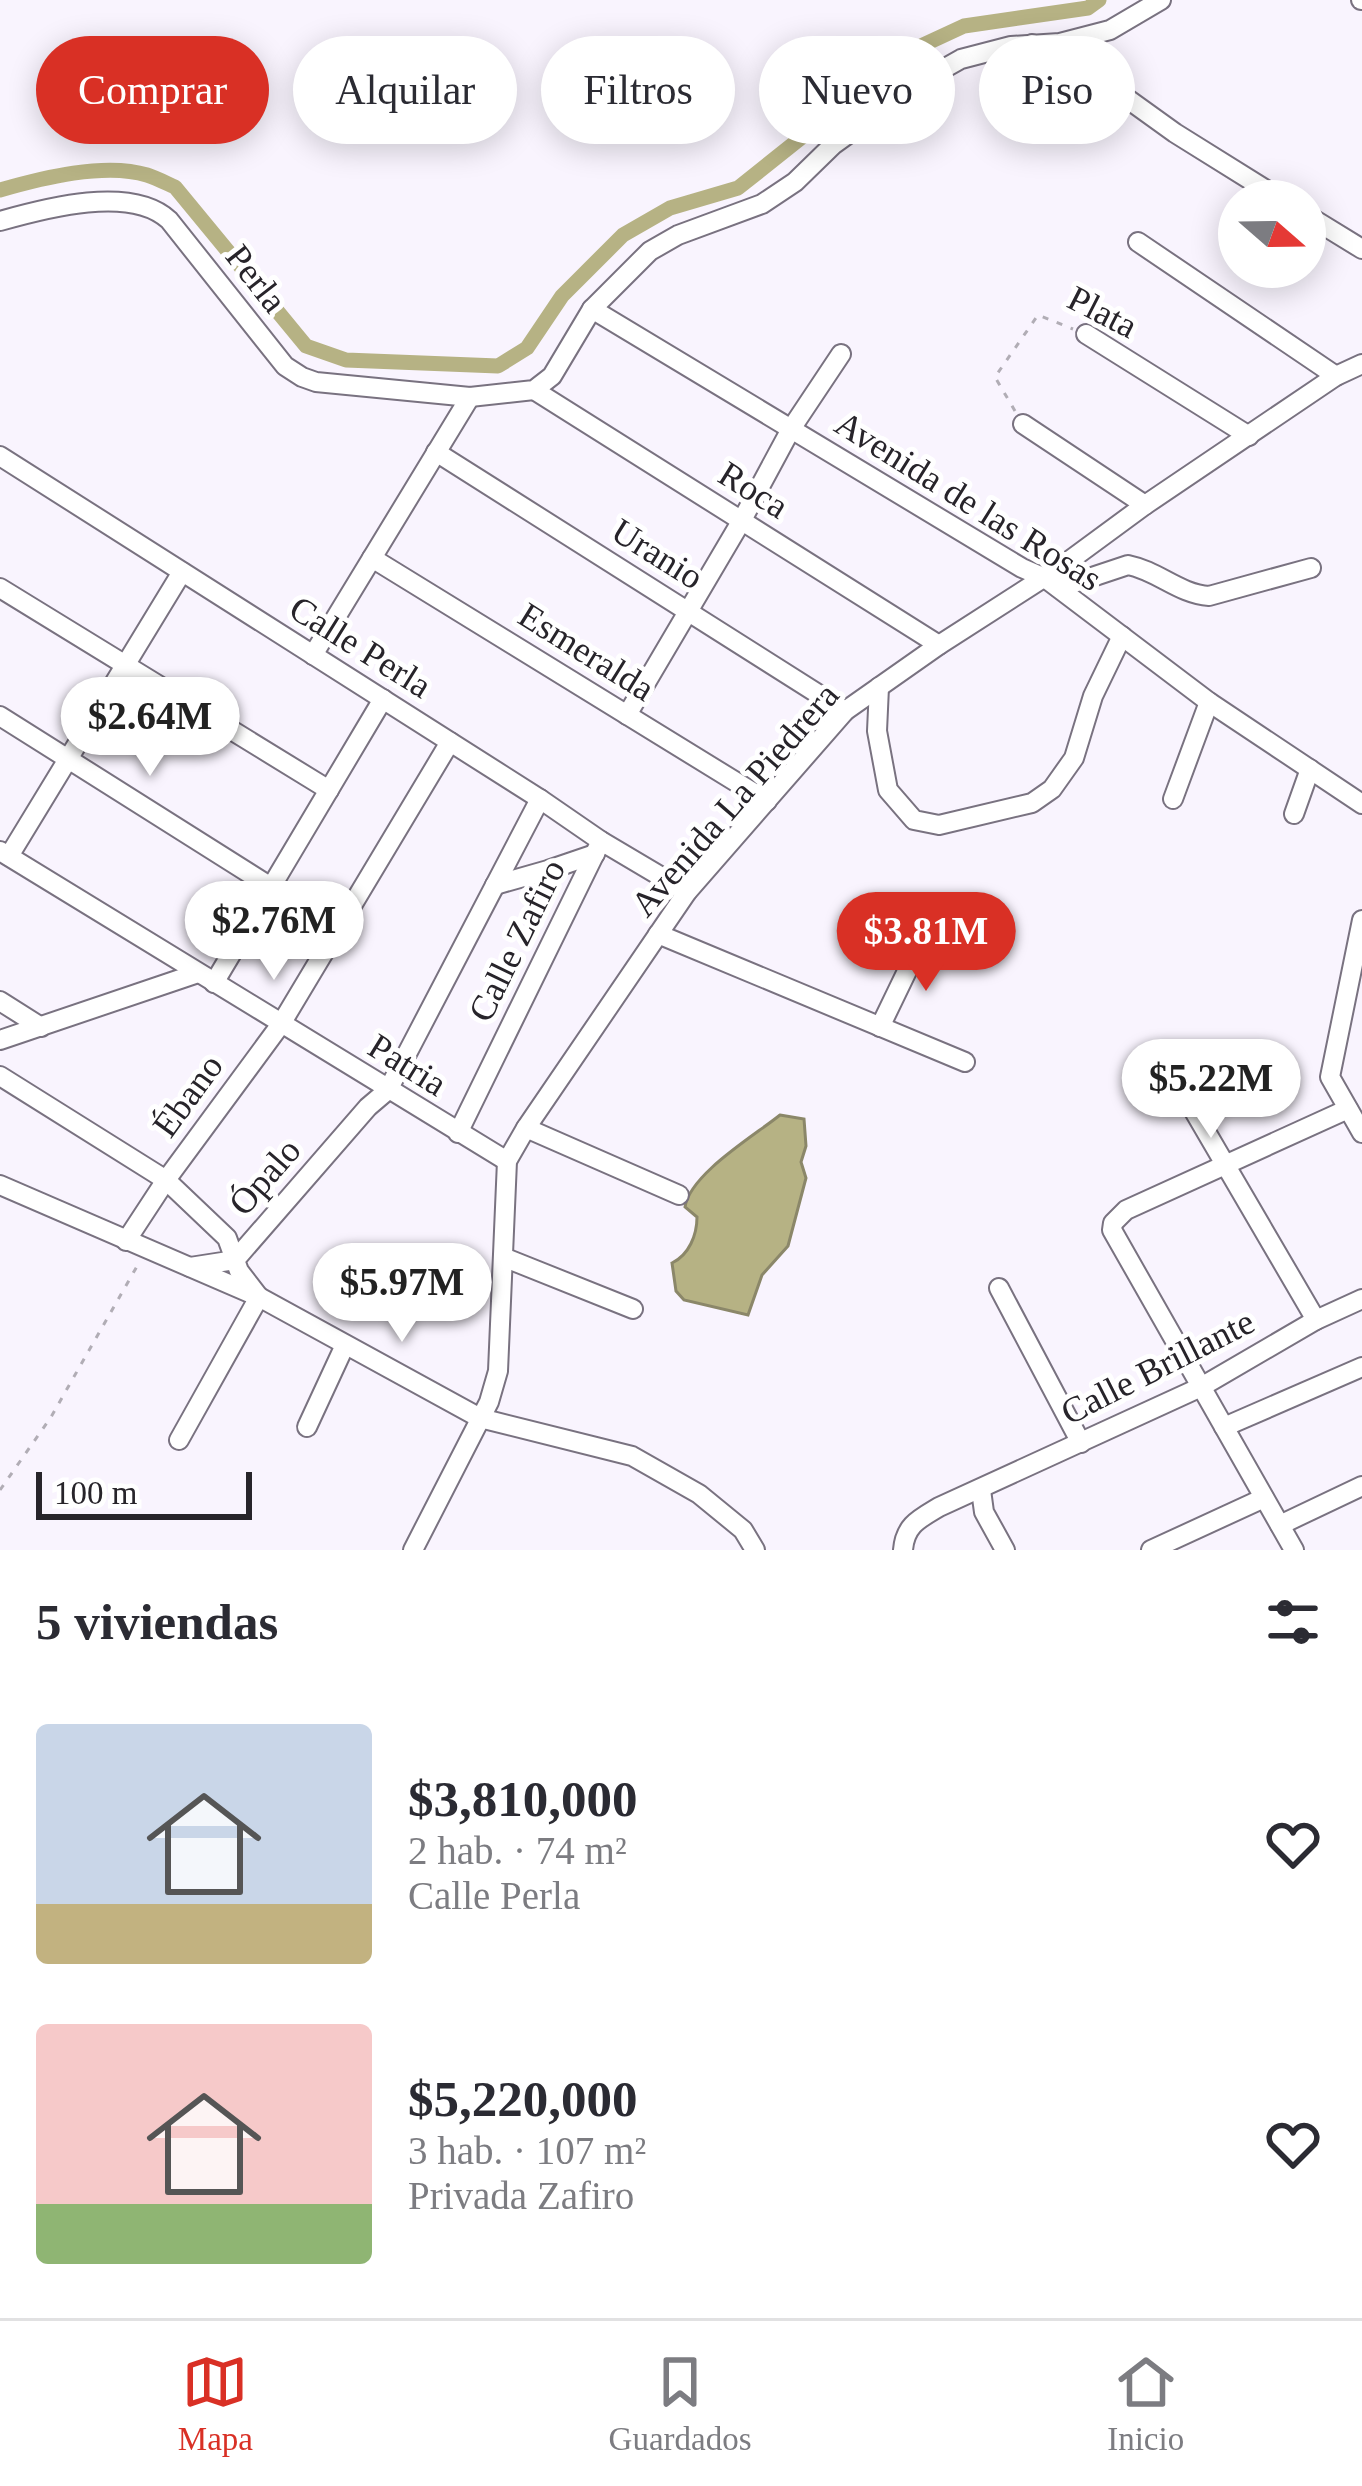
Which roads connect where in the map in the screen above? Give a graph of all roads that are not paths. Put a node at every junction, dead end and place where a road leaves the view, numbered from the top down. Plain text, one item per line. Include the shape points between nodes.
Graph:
1 (1161, 0) edge
2 (1087, 36) edge
3 (979, 54) edge
4 (1135, 105) edge
5 (1250, 180) edge
6 (0, 221) edge
7 (1326, 227) edge
8 (1138, 242) dead end
9 (1362, 249) edge
10 (592, 309) junction
11 (1086, 334) road end
12 (841, 354) dead end
13 (1362, 364) edge
14 (1336, 376) junction
15 (534, 390) junction
16 (470, 397) junction
17 (1023, 424) road end
18 (790, 429) junction
19 (1249, 436) junction
20 (436, 452) junction
21 (0, 456) edge
22 (1144, 505) junction
23 (742, 520) junction
24 (372, 558) junction
25 (1311, 568) dead end
26 (182, 572) junction
27 (1052, 583) junction
28 (0, 587) edge
29 (687, 610) junction
30 (1122, 636) junction
31 (939, 645) junction
32 (313, 655) junction
33 (126, 667) junction
34 (879, 687) junction
35 (383, 700) junction
36 (1209, 702) junction
37 (845, 711) junction
38 (627, 715) junction
39 (0, 716) edge
40 (450, 742) junction
41 (68, 760) junction
42 (1310, 769) junction
43 (329, 790) junction
44 (540, 799) junction
45 (1173, 799) dead end
46 (767, 801) junction
47 (1362, 803) edge
48 (1294, 814) dead end
49 (598, 848) junction
50 (4, 853) edge
51 (495, 885) junction
52 (271, 886) junction
53 (687, 892) junction
54 (1362, 920) edge
55 (658, 934) junction
56 (923, 938) dead end
57 (206, 978) junction
58 (0, 1001) edge
59 (281, 1024) junction
60 (41, 1027) junction
61 (880, 1027) junction
62 (0, 1040) edge
63 (964, 1062) dead end
64 (0, 1076) edge
65 (388, 1090) junction
66 (1191, 1106) dead end
67 (1348, 1109) junction
68 (526, 1128) junction
69 (1362, 1132) edge
70 (458, 1133) junction
71 (507, 1161) junction
72 (1225, 1164) junction
73 (166, 1180) junction
74 (0, 1185) edge
75 (679, 1196) dead end
76 (126, 1240) junction
77 (503, 1257) junction
78 (235, 1259) junction
79 (190, 1268) junction
80 (999, 1288) dead end
81 (259, 1298) junction
82 (1362, 1299) edge
83 (633, 1309) dead end
84 (1316, 1320) junction
85 (345, 1345) junction
86 (1362, 1366) edge
87 (1201, 1387) junction
88 (480, 1418) junction
89 (307, 1427) dead end
90 (1224, 1427) junction
91 (179, 1440) dead end
92 (1081, 1443) junction
93 (1362, 1486) edge
94 (981, 1490) junction
95 (1264, 1498) junction
96 (1280, 1525) junction
97 (413, 1550) edge
98 (755, 1550) edge
99 (902, 1550) edge
100 (1005, 1550) edge
101 (1151, 1550) edge
102 (1294, 1550) edge

1 - 2 street
3 - 10 street via 922,81 762,204 650,250
4 - 5 street
6 - 16 street, Perla via 74,204 156,209 302,377
7 - 9 street
8 - 14 street
10 - 15 street via 552,376
10 - 18 street, Avenida de las Rosas
11 - 19 street, Plata
12 - 18 street
13 - 14 street, Avenida La Piedrera
14 - 19 street, Avenida La Piedrera
15 - 16 street, Perla
15 - 23 street, Roca
16 - 20 street
17 - 22 street
18 - 23 street
18 - 27 street, Avenida de las Rosas
19 - 22 street, Avenida La Piedrera
20 - 24 street
20 - 29 street, Uranio
21 - 26 street, Calle Perla
22 - 27 street, Avenida La Piedrera
23 - 29 street
23 - 31 street, Roca
24 - 32 street
24 - 38 street, Esmeralda
25 - 27 street via 1209,596 1128,565
26 - 32 street, Calle Perla
26 - 33 street
27 - 30 street, Avenida de las Rosas
27 - 31 street, Avenida La Piedrera
28 - 33 street
29 - 37 street, Uranio
29 - 38 street
30 - 34 street via 1074,758 1052,789 1032,803 939,825 914,820 888,790
30 - 36 street, Avenida de las Rosas
31 - 34 street, Avenida La Piedrera
32 - 35 street, Calle Perla
33 - 41 street
33 - 43 street
34 - 37 street, Avenida La Piedrera
35 - 40 street, Calle Perla
35 - 43 street
36 - 42 street, Avenida de las Rosas
36 - 45 street
37 - 46 street, Avenida La Piedrera
38 - 46 street, Esmeralda
39 - 41 street
40 - 44 street, Calle Perla
40 - 59 street, Ébano
41 - 50 street
41 - 52 street
42 - 47 street, Avenida de las Rosas
42 - 48 street
43 - 52 street
44 - 49 street, Calle Perla
44 - 51 street, Ópalo
46 - 53 street, Avenida La Piedrera
49 - 51 street
49 - 53 street, Calle Perla
49 - 70 street, Calle Zafiro
50 - 57 street, Patria
51 - 65 street, Ópalo
52 - 57 street
53 - 55 street, Avenida La Piedrera
54 - 67 street via 1330,1077
55 - 61 street
55 - 68 street, Avenida La Piedrera
56 - 61 street
57 - 59 street, Patria
57 - 60 street
58 - 60 street
59 - 65 street, Patria
59 - 73 street, Ébano
60 - 62 street
61 - 63 street
64 - 73 street
65 - 70 street, Patria
65 - 78 street, Ópalo
66 - 72 street
67 - 69 street
67 - 72 street
68 - 71 street, Avenida La Piedrera
68 - 75 street
70 - 71 street, Patria
71 - 77 street, Avenida La Piedrera
72 - 84 street
72 - 87 street via 1113,1223 1114,1238
73 - 76 street, Ébano
73 - 78 street via 227,1238
74 - 76 street
76 - 79 street
77 - 83 street
77 - 88 street, Avenida La Piedrera via 498,1371
78 - 79 street
78 - 81 street, Ópalo
79 - 81 street
80 - 92 street
81 - 85 street
81 - 91 street
82 - 84 street, Calle Brillante
84 - 87 street, Calle Brillante
85 - 88 street
85 - 89 street
86 - 90 street
87 - 90 street
87 - 92 street, Calle Brillante
88 - 97 street, Avenida La Piedrera
88 - 98 street via 646,1462 699,1494
90 - 95 street
92 - 94 street, Calle Brillante
93 - 96 street
94 - 99 street, Calle Brillante via 916,1520
94 - 100 street
95 - 96 street
95 - 101 street
96 - 102 street

